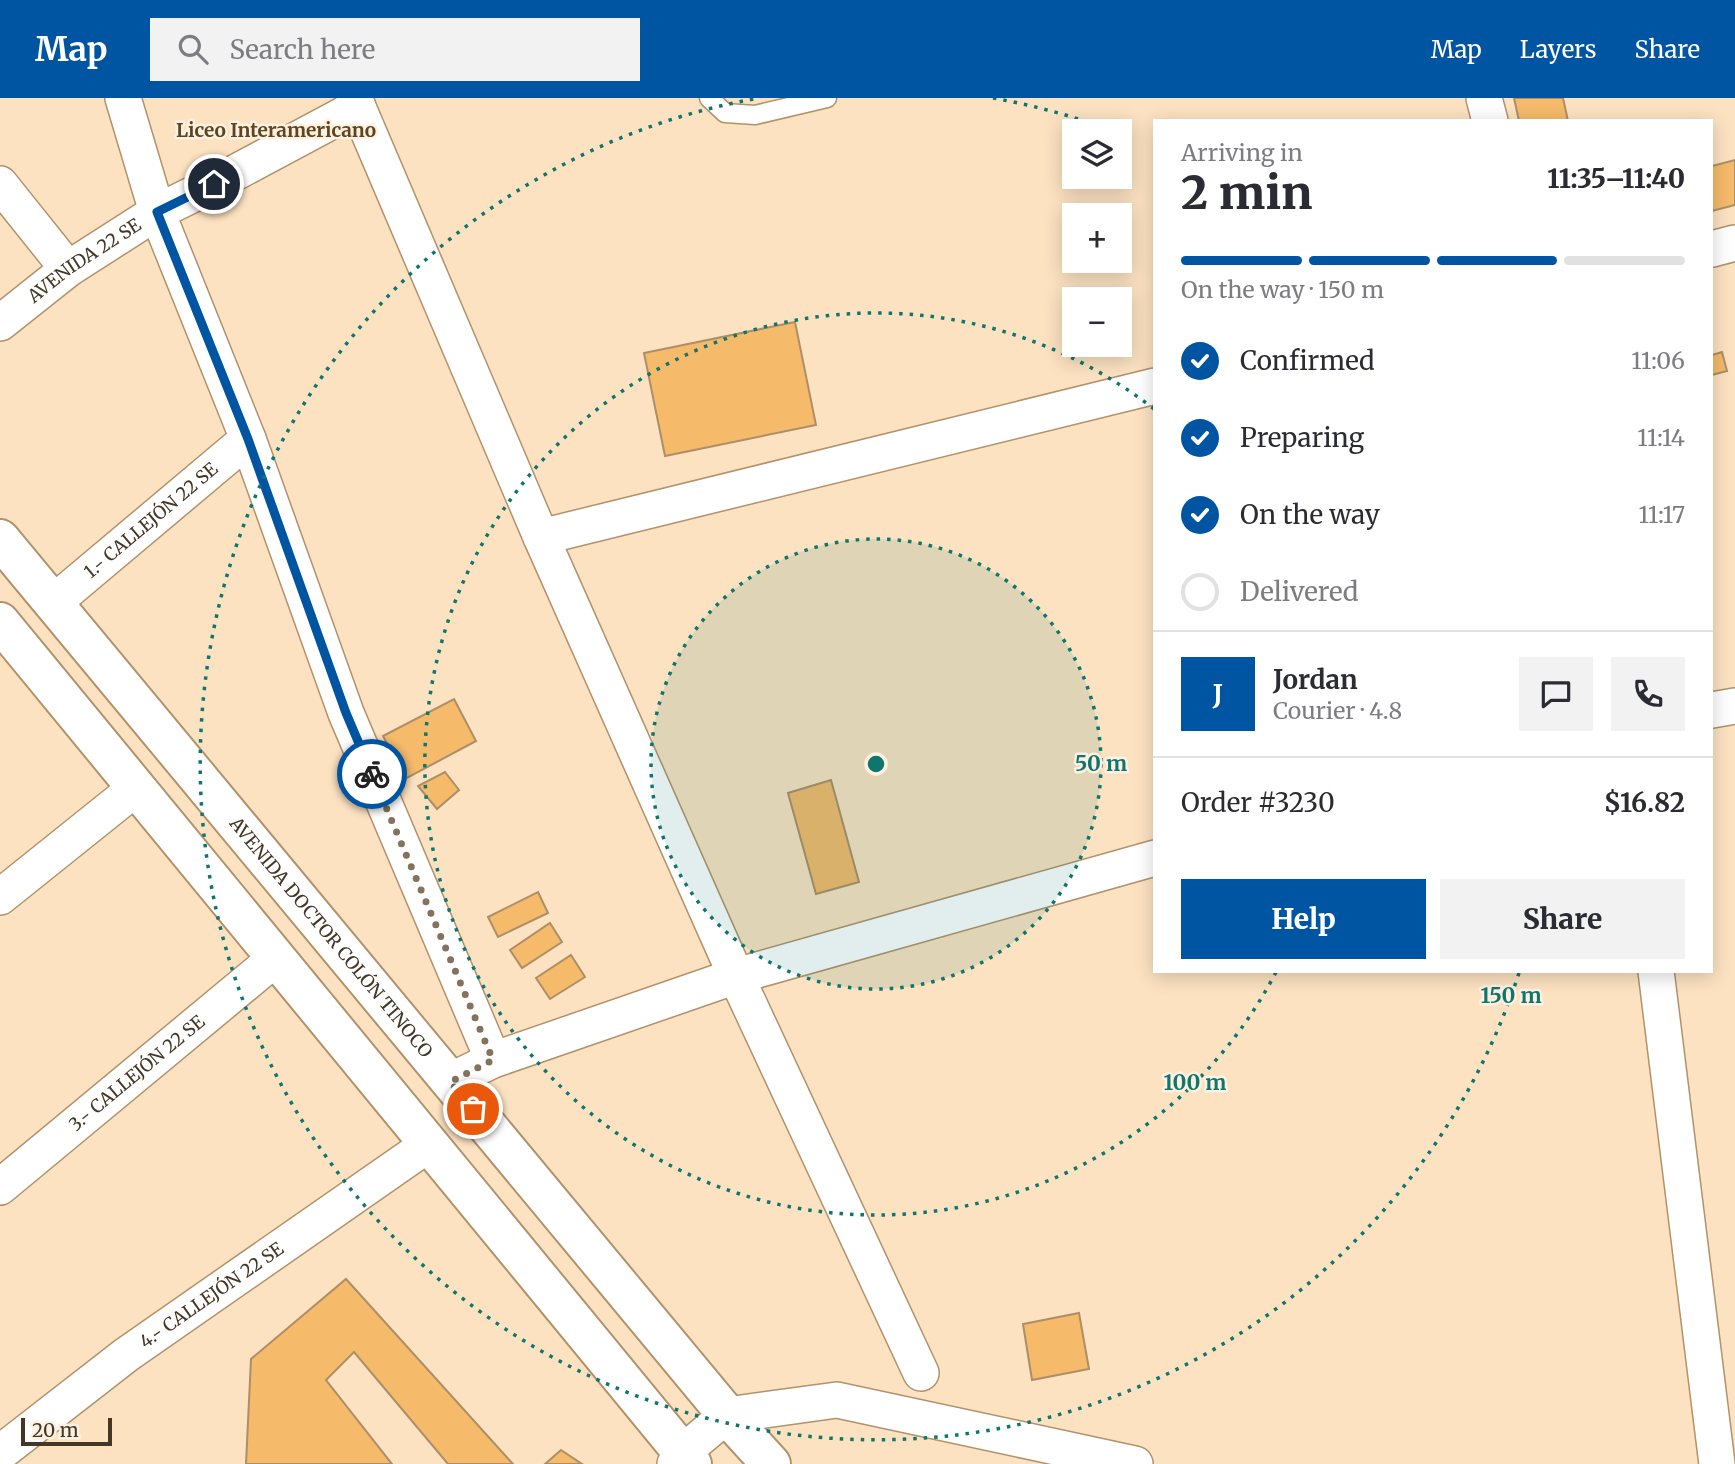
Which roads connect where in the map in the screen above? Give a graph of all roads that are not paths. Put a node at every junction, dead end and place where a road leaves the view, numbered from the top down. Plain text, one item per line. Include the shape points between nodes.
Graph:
1 (124, 98) edge
2 (709, 98) edge
3 (827, 98) edge
4 (1484, 98) edge
5 (356, 102) edge
6 (1489, 119) edge
7 (0, 184) edge
8 (157, 212) junction
9 (68, 269) junction
10 (0, 323) edge
11 (1153, 386) edge
12 (248, 439) junction
13 (541, 537) junction
14 (0, 540) edge
15 (53, 603) junction
16 (0, 624) edge
17 (1735, 706) edge
18 (1713, 710) edge
19 (136, 788) junction
20 (1153, 859) edge
21 (0, 897) edge
22 (276, 958) junction
23 (1656, 973) edge
24 (736, 976) junction
25 (493, 1060) junction
26 (450, 1082) junction
27 (429, 1144) junction
28 (0, 1187) edge
29 (920, 1373) dead end
30 (732, 1422) junction
31 (0, 1453) edge
32 (683, 1460) edge
33 (771, 1464) edge
34 (1135, 1464) edge
35 (1717, 1464) edge

1 - 8 street
2 - 3 lane via 724,113 755,115
4 - 6 street
5 - 8 street, AVENIDA 22 SE
5 - 13 street
7 - 9 street
8 - 9 street, AVENIDA 22 SE
8 - 12 street
9 - 10 street, AVENIDA 22 SE
11 - 13 street
12 - 15 street, 1.- CALLEJÓN 22 SE
12 - 25 street via 346,713
13 - 24 street
14 - 15 main road, AVENIDA DOCTOR COLÓN TINOCO
15 - 26 main road, AVENIDA DOCTOR COLÓN TINOCO
16 - 19 main road
17 - 18 street
19 - 21 street
19 - 22 main road
20 - 24 street
22 - 27 main road
22 - 28 street, 3.- CALLEJÓN 22 SE
23 - 35 street
24 - 25 street
24 - 29 street
25 - 26 street
26 - 30 main road, AVENIDA DOCTOR COLÓN TINOCO
27 - 31 street, 4.- CALLEJÓN 22 SE via 126,1354
27 - 32 main road
30 - 32 street
30 - 33 main road, AVENIDA DOCTOR COLÓN TINOCO
30 - 34 street via 837,1400

